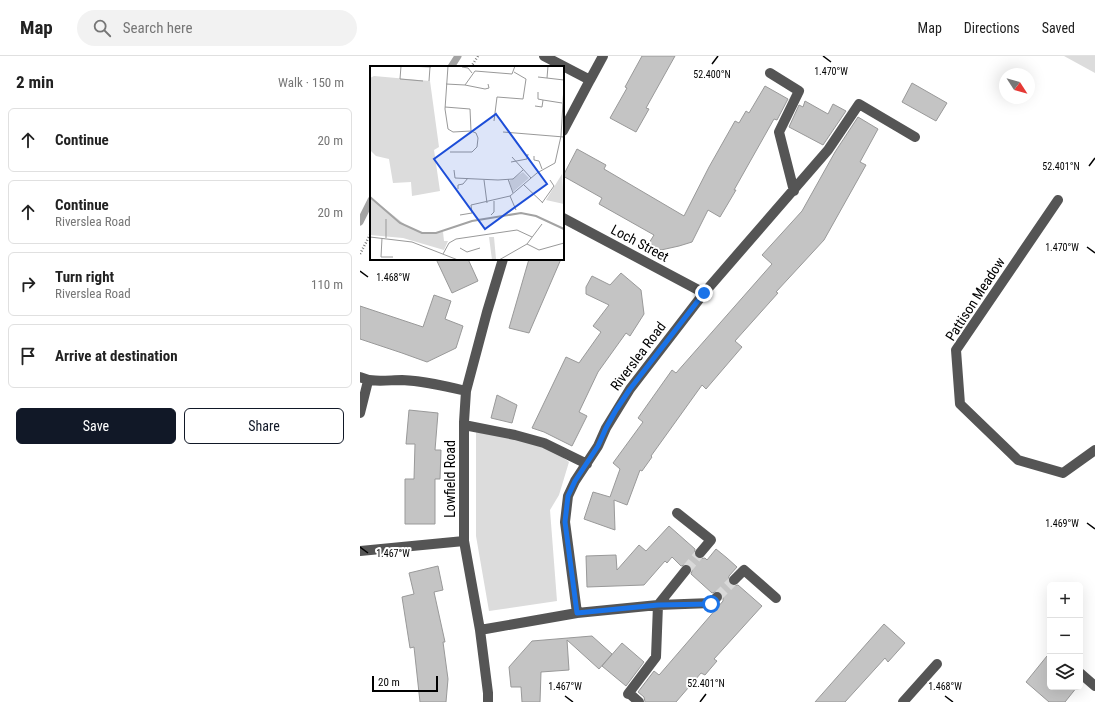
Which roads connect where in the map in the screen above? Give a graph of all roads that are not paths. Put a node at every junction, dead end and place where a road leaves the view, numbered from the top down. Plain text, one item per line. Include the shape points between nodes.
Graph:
1 (544, 56) edge
2 (603, 56) edge
3 (563, 66) edge
4 (564, 66) edge
5 (770, 73) dead end
6 (590, 80) junction
7 (564, 129) edge
8 (916, 137) dead end
9 (794, 191) junction
10 (1058, 200) dead end
11 (564, 219) edge
12 (504, 260) edge
13 (704, 293) junction
14 (364, 379) edge
15 (466, 391) junction
16 (360, 413) edge
17 (464, 425) junction
18 (1095, 450) edge
19 (587, 464) junction
20 (677, 512) dead end
21 (464, 541) junction
22 (360, 551) edge
23 (700, 553) tunnel mouth
24 (686, 570) tunnel mouth
25 (734, 580) tunnel mouth
26 (717, 597) tunnel mouth
27 (776, 598) dead end
28 (658, 605) junction
29 (577, 613) junction
30 (480, 630) junction
31 (937, 664) dead end
32 (1083, 675) edge
33 (1094, 683) edge
34 (488, 702) edge
35 (639, 702) edge
36 (903, 702) edge

1 - 3 street
2 - 6 street
4 - 6 street
5 - 9 street via 799,91 779,132
6 - 7 street
8 - 9 street, Riverslea Road via 859,104 828,150
9 - 13 street, Riverslea Road
10 - 18 street, Pattison Meadow via 956,350 960,404 1018,460 1063,473
11 - 13 street, Loch Street
12 - 15 street, Lowfield Road
13 - 19 street, Riverslea Road via 630,389 612,416
14 - 15 street via 403,380
14 - 16 street
15 - 17 street, Lowfield Road
17 - 19 street via 516,434 544,443
17 - 21 street, Lowfield Road
19 - 29 street, Riverslea Road via 568,496 565,522
20 - 23 street via 711,540
21 - 22 street
21 - 30 street, Lowfield Road
24 - 28 street
25 - 27 street via 744,570
26 - 28 street via 711,604
28 - 29 street
28 - 35 street via 656,657 628,694
29 - 30 street
30 - 34 street, Lowfield Road
31 - 36 street
32 - 33 street

